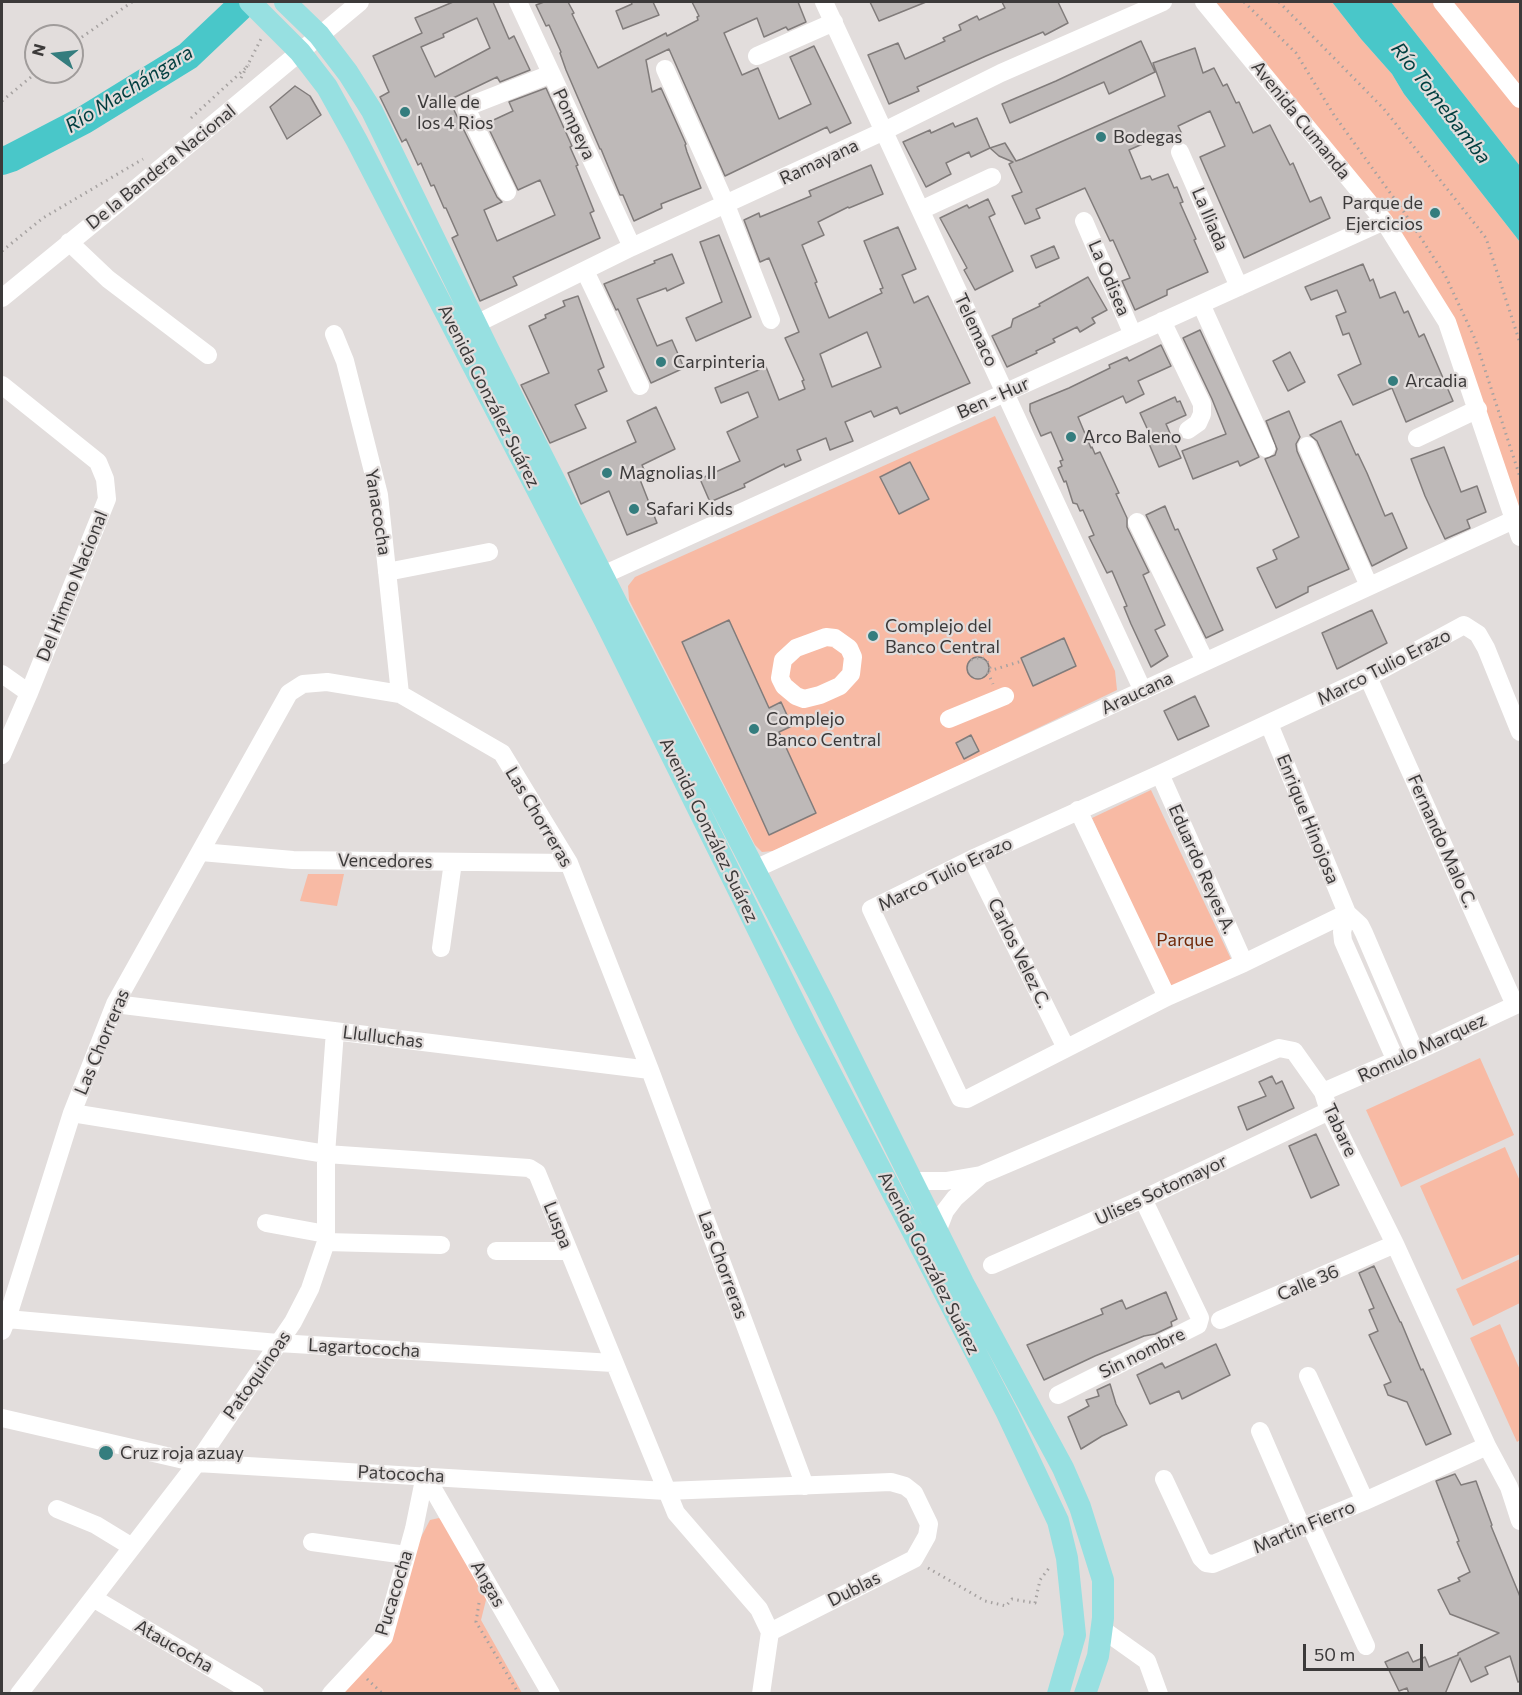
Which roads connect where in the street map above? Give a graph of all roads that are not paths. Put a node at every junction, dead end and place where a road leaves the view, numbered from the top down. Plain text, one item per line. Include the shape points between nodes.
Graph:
1 (250, 2) edge
2 (360, 2) edge
3 (518, 2) edge
4 (824, 2) edge
5 (1163, 2) edge
6 (1204, 2) edge
7 (1442, 2) edge
8 (291, 8) edge
9 (834, 22) junction
10 (320, 35) junction
11 (300, 52) junction
12 (757, 56) dead end
13 (665, 69) dead end
14 (551, 74) junction
15 (1521, 99) edge
16 (884, 131) junction
17 (1180, 152) dead end
18 (992, 177) dead end
19 (507, 192) dead end
20 (726, 205) junction
21 (921, 210) junction
22 (1084, 221) dead end
23 (1384, 221) junction
24 (69, 242) junction
25 (632, 247) junction
26 (585, 271) junction
27 (1239, 287) junction
28 (2, 298) edge
29 (1201, 304) junction
30 (771, 320) dead end
31 (1162, 321) junction
32 (476, 324) junction
33 (334, 334) dead end
34 (1133, 335) junction
35 (208, 355) dead end
36 (2, 385) edge
37 (640, 386) dead end
38 (1005, 393) junction
39 (1478, 409) junction
40 (1188, 430) dead end
41 (1417, 438) dead end
42 (1308, 446) dead end
43 (1266, 448) dead end
44 (1518, 518) edge
45 (1137, 522) dead end
46 (1521, 537) edge
47 (489, 552) dead end
48 (387, 572) junction
49 (603, 575) junction
50 (1369, 586) junction
51 (1205, 661) junction
52 (2, 674) edge
53 (1368, 677) junction
54 (1143, 691) junction
55 (29, 693) junction
56 (1000, 693) road end
57 (400, 694) junction
58 (949, 719) dead end
59 (1269, 724) junction
60 (1521, 732) edge
61 (2, 755) edge
62 (1160, 774) junction
63 (1078, 810) junction
64 (201, 852) junction
65 (972, 859) junction
66 (453, 862) junction
67 (569, 863) junction
68 (754, 869) junction
69 (1347, 914) junction
70 (441, 948) dead end
71 (1245, 963) junction
72 (1167, 998) junction
73 (115, 1004) junction
74 (1518, 1004) edge
75 (335, 1031) junction
76 (1066, 1048) junction
77 (1415, 1052) junction
78 (1396, 1061) junction
79 (651, 1070) junction
80 (1323, 1092) junction
81 (1329, 1111) junction
82 (72, 1113) junction
83 (326, 1154) junction
84 (981, 1175) junction
85 (911, 1181) junction
86 (1143, 1199) junction
87 (266, 1223) dead end
88 (938, 1232) junction
89 (326, 1238) junction
90 (1395, 1244) junction
91 (441, 1245) dead end
92 (496, 1251) dead end
93 (568, 1251) junction
94 (992, 1265) dead end
95 (1220, 1320) dead end
96 (3, 1322) edge
97 (278, 1343) junction
98 (613, 1363) junction
99 (1308, 1376) dead end
100 (1058, 1395) dead end
101 (2, 1418) edge
102 (1260, 1431) dead end
103 (1487, 1446) junction
104 (196, 1463) junction
105 (425, 1475) junction
106 (1164, 1479) dead end
107 (805, 1485) junction
108 (1515, 1489) edge
109 (666, 1491) junction
110 (1365, 1501) junction
111 (57, 1509) dead end
112 (1521, 1521) edge
113 (1306, 1526) junction
114 (312, 1542) dead end
115 (132, 1547) junction
116 (406, 1555) junction
117 (914, 1559) joint
118 (93, 1598) junction
119 (1102, 1629) junction
120 (770, 1632) junction
121 (1366, 1646) dead end
122 (1088, 1687) edge
123 (2, 1688) edge
124 (19, 1694) edge
125 (255, 1694) edge
126 (331, 1694) edge
127 (551, 1694) edge
128 (761, 1694) edge
129 (1058, 1694) edge
130 (1159, 1694) edge

1 - 11 main road, Avenida González Suárez
2 - 10 street
3 - 14 street, Pompeya
4 - 9 street, Telemaco
5 - 16 street, Ramayana
6 - 23 street, Avenida Cumanda
7 - 15 street
8 - 10 main road, Avenida González Suárez
9 - 12 street
9 - 16 street, Telemaco
10 - 11 street, De la Bandera Nacional
10 - 32 main road, Avenida González Suárez via 372,111
11 - 24 street, De la Bandera Nacional
11 - 129 main road, Avenida González Suárez via 327,87 357,141 605,621 802,1018 1007,1413 1058,1521 1068,1562 1075,1635
13 - 20 street
14 - 19 street via 467,110
14 - 25 street, Pompeya
16 - 20 street, Ramayana
16 - 21 street, Telemaco
17 - 27 street, La Iliada
18 - 21 street
20 - 25 street, Ramayana
20 - 30 street
21 - 38 street, Telemaco
22 - 34 street, La Odisea
23 - 27 street, Ben - Hur
23 - 39 street, Avenida Cumanda via 1447,322
24 - 28 street, De la Bandera Nacional
24 - 35 street via 108,279
25 - 26 street, Ramayana
26 - 32 street, Ramayana
26 - 37 street
27 - 29 street, Ben - Hur
29 - 31 street, Ben - Hur
29 - 43 street
31 - 34 street, Ben - Hur
31 - 40 street via 1202,404 1198,423
32 - 49 main road, Avenida González Suárez
33 - 48 street, Yanacocha via 345,361 379,495
34 - 38 street, Ben - Hur
36 - 55 street, Del Himno Nacional via 98,462 107,500
38 - 49 street, Ben - Hur
38 - 54 street, Telemaco
39 - 41 street
39 - 44 street, Avenida Cumanda
42 - 50 street
44 - 46 street, Avenida Cumanda
44 - 50 street, Araucana
45 - 51 street
47 - 48 street
48 - 57 street, Yanacocha
49 - 68 main road, Avenida González Suárez
50 - 51 street, Araucana
51 - 54 street, Araucana
52 - 55 street
53 - 59 street, Marco Tulio Erazo
53 - 60 street, Marco Tulio Erazo via 1464,625 1478,634 1486,648
53 - 74 street, Fernando Malo C.
54 - 68 street, Araucana
55 - 61 street, Del Himno Nacional
56 - 58 street
57 - 64 street, Las Chorreras via 327,682 303,684 289,693
57 - 67 street, Las Chorreras via 502,753
59 - 62 street, Marco Tulio Erazo
59 - 69 street, Enrique Hinojosa
62 - 63 street, Marco Tulio Erazo
62 - 71 street, Eduardo Reyes A.
63 - 65 street, Marco Tulio Erazo
63 - 72 street
64 - 66 street, Vencedores via 293,860
64 - 73 street, Las Chorreras
65 - 76 street, Carlos Velez C.
65 - 76 street, Marco Tulio Erazo via 871,909 960,1098 966,1099
66 - 67 street, Vencedores
66 - 70 street
67 - 79 street, Las Chorreras
68 - 85 main road, Avenida González Suárez
69 - 71 street, Marco Tulio Erazo
69 - 77 street, Enrique Hinojosa via 1364,933
69 - 78 street, Enrique Hinojosa via 1343,941
71 - 72 street, Marco Tulio Erazo
72 - 76 street, Marco Tulio Erazo
73 - 75 street, Llulluchas
73 - 82 street, Las Chorreras
74 - 77 street, Romulo Marquez
75 - 79 street, Llulluchas
75 - 83 street, Patoquinoas
77 - 78 street, Romulo Marquez
78 - 80 street, Romulo Marquez
79 - 107 street, Las Chorreras
80 - 81 street, Tabare
80 - 84 street, Tabare via 1294,1051 1279,1048
81 - 86 street, Ulises Sotomayor
81 - 90 street, Tabare
82 - 83 street, Luspa
82 - 96 street, Las Chorreras
83 - 89 street, Patoquinoas
83 - 93 street, Luspa via 529,1168 537,1173
84 - 85 street, Tabare
84 - 88 street, Tabare via 945,1210
85 - 88 main road, Avenida González Suárez
86 - 94 street, Ulises Sotomayor
86 - 100 street, Sin nombre via 1200,1318 1198,1325
87 - 89 street
88 - 119 main road, Avenida González Suárez via 1080,1507 1103,1580
89 - 91 street
89 - 97 street, Patoquinoas via 310,1289
90 - 95 street, Calle 36
90 - 103 street, Tabare
92 - 93 street
93 - 98 street, Luspa
96 - 97 street, Lagartococha
97 - 98 street, Lagartococha
97 - 104 street, Patoquinoas
98 - 109 street, Luspa
99 - 110 street
101 - 104 street, Patococha
102 - 113 street
103 - 108 street, Tabare
103 - 110 street, Martin Fierro
104 - 105 street, Patococha
104 - 115 street, Patoquinoas
105 - 109 street, Patococha
105 - 116 street, Pucacocha
105 - 127 street, Angas
106 - 113 street, Martin Fierro via 1206,1563 1213,1564
107 - 109 street, Patococha
107 - 117 street, Patococha via 891,1482 914,1492 929,1524
108 - 112 street, Tabare
109 - 120 street, Luspa via 676,1513 759,1608
110 - 113 street, Martin Fierro
111 - 115 street via 96,1525
113 - 121 street
114 - 116 street
115 - 118 street, Patoquinoas
116 - 126 street, Pucacocha via 384,1637
117 - 120 street, Dublas
118 - 124 street, Patoquinoas
118 - 125 street, Ataucocha
119 - 122 main road, Avenida González Suárez
119 - 130 street via 1147,1661
120 - 128 street
123 - 124 street

